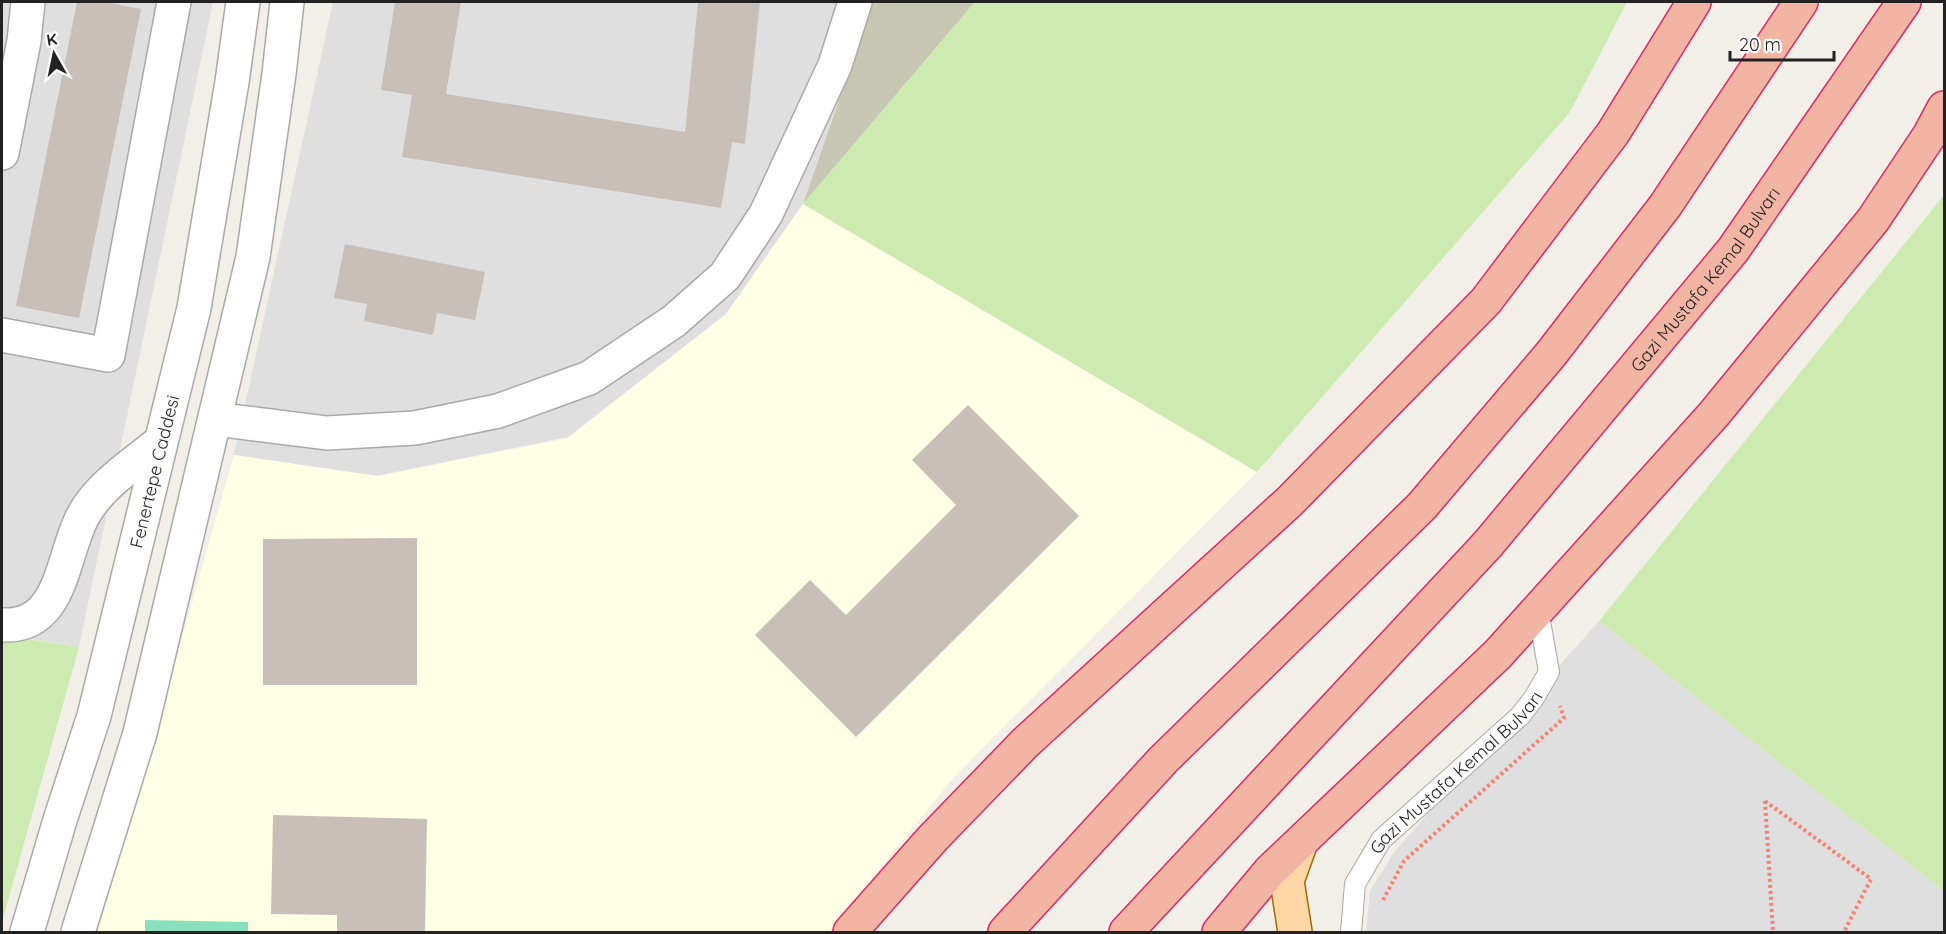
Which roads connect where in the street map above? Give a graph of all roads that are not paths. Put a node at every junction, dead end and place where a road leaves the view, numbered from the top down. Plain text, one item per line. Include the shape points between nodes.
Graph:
1 (28, 2) edge
2 (174, 2) edge
3 (243, 2) edge
4 (287, 2) edge
5 (855, 2) edge
6 (1694, 2) edge
7 (1801, 2) edge
8 (1904, 2) edge
9 (1944, 108) edge
10 (1937, 129) edge
11 (2, 153) edge
12 (2, 334) edge
13 (215, 419) junction
14 (160, 442) junction
15 (1538, 610) junction
16 (2, 625) edge
17 (94, 716) junction
18 (140, 733) junction
19 (1301, 842) junction
20 (27, 933) edge
21 (78, 933) edge
22 (850, 933) edge
23 (1005, 933) edge
24 (1126, 933) edge
25 (1219, 933) edge
26 (1295, 933) edge
27 (1351, 933) edge

1 - 11 street
2 - 12 street via 108,355
3 - 14 street, Fenertepe Caddesi via 194,308
4 - 13 street via 253,257
5 - 13 street via 835,65 766,214 725,276 674,321 589,378 498,411 415,428 327,433
6 - 22 highway via 1613,133 1486,301 1290,501 1025,743 933,838
7 - 23 highway via 1665,206 1551,354 1422,506 1163,760
8 - 24 highway, Gazi Mustafa Kemal Bulvarı via 1734,250 1488,544
9 - 10 highway
10 - 15 highway via 1873,220 1714,414
13 - 18 street
14 - 16 street via 105,487 84,514 54,595 39,616 16,626
14 - 17 street, Fenertepe Caddesi
15 - 19 highway via 1498,654
15 - 27 lane, Gazi Mustafa Kemal Bulvarı via 1549,672 1534,698 1520,716 1381,840 1355,884
17 - 18 street
17 - 20 street, Fenertepe Caddesi
18 - 21 street
19 - 25 highway
19 - 26 main road via 1287,881

